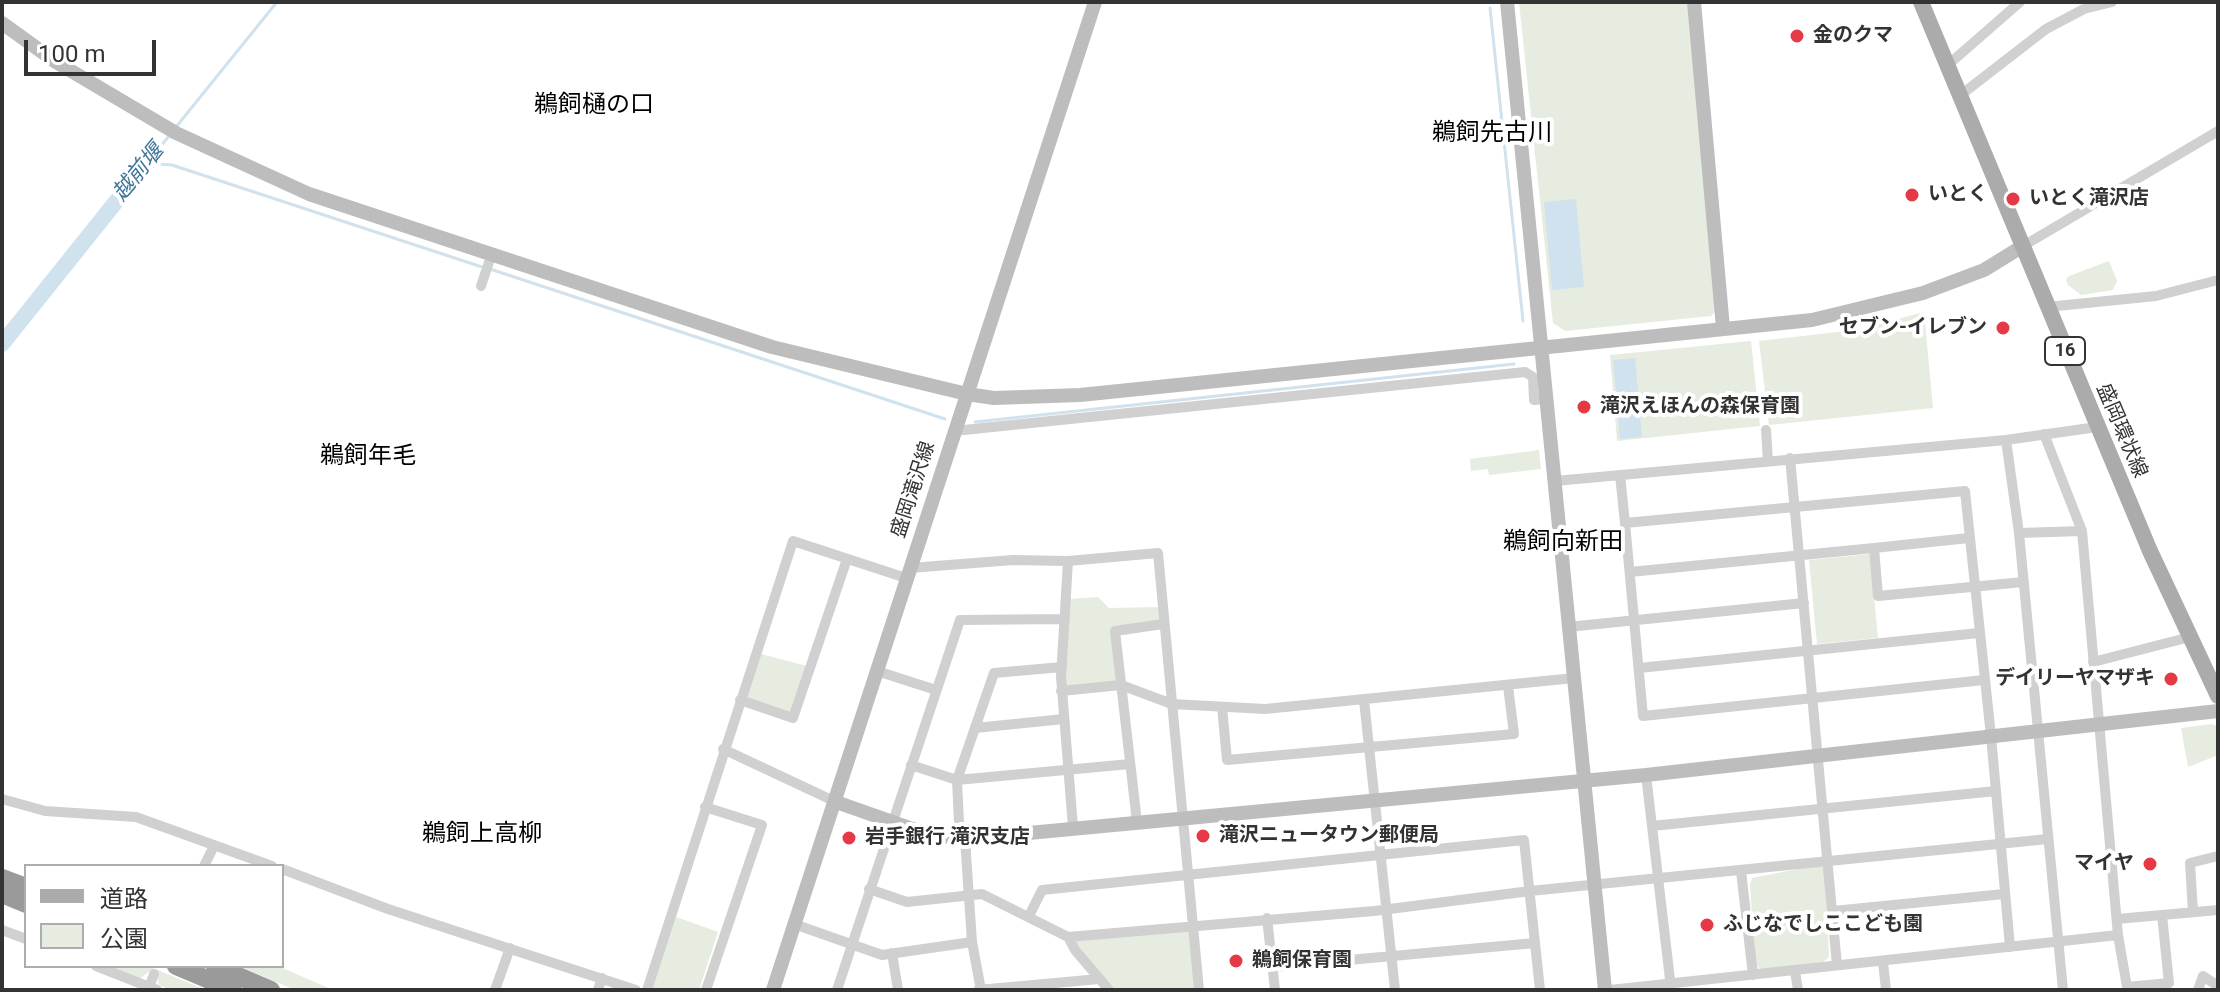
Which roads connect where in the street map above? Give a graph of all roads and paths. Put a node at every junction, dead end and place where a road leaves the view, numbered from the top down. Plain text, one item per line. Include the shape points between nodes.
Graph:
1 (1095, 2) edge
2 (1507, 2) edge
3 (1694, 2) edge
4 (1921, 2) edge
5 (2020, 2) edge
6 (2108, 2) edge
7 (2, 23) edge
8 (1949, 64) junction
9 (1962, 94) junction
10 (2218, 131) edge
11 (2023, 246) junction
12 (488, 263) junction
13 (2218, 280) edge
14 (481, 286) dead end
15 (2047, 307) junction
16 (1723, 328) junction
17 (1541, 347) junction
18 (967, 394) junction
19 (1546, 399) junction
20 (2097, 427) junction
21 (1766, 430) dead end
22 (954, 431) junction
23 (2044, 434) junction
24 (2006, 440) junction
25 (1790, 458) junction
26 (1768, 461) junction
27 (1620, 475) junction
28 (1555, 481) junction
29 (1795, 509) junction
30 (1625, 523) junction
31 (2082, 531) junction
32 (2019, 533) junction
33 (1969, 538) junction
34 (1874, 548) junction
35 (1799, 555) junction
36 (847, 559) junction
37 (1068, 561) junction
38 (1630, 572) junction
39 (908, 573) junction
40 (2023, 582) junction
41 (1975, 585) junction
42 (1804, 603) junction
43 (1065, 619) junction
44 (1634, 620) junction
45 (1163, 624) junction
46 (1568, 627) junction
47 (1979, 633) junction
48 (2190, 637) junction
49 (1810, 651) junction
50 (2093, 662) junction
51 (1062, 667) junction
52 (1639, 668) junction
53 (877, 671) junction
54 (1574, 678) junction
55 (1984, 680) junction
56 (1121, 685) junction
57 (1508, 686) junction
58 (936, 690) junction
59 (1061, 691) junction
60 (2218, 696) edge
61 (1815, 698) junction
62 (740, 700) junction
63 (1364, 700) junction
64 (1172, 704) junction
65 (1222, 707) junction
66 (2218, 711) edge
67 (1064, 719) junction
68 (2099, 725) junction
69 (975, 728) junction
70 (2039, 733) junction
71 (1991, 736) junction
72 (1369, 746) junction
73 (723, 749) junction
74 (1819, 756) junction
75 (1130, 764) junction
76 (911, 765) junction
77 (1068, 769) junction
78 (1646, 775) junction
79 (1584, 779) junction
80 (957, 780) junction
81 (1996, 791) junction
82 (2, 799) edge
83 (836, 802) junction
84 (1376, 802) junction
85 (705, 807) junction
86 (1822, 810) junction
87 (1185, 818) junction
88 (1137, 822) junction
89 (891, 823) junction
90 (1652, 826) junction
91 (1073, 827) junction
92 (965, 839) junction
93 (2048, 839) junction
94 (2001, 843) junction
95 (214, 846) junction
96 (1380, 855) junction
97 (2218, 856) edge
98 (1828, 862) junction
99 (205, 864) edge
100 (266, 864) edge
101 (284, 870) edge
102 (1741, 871) junction
103 (1190, 874) junction
104 (2, 878) edge
105 (1657, 878) junction
106 (24, 886) edge
107 (1595, 886) junction
108 (869, 889) junction
109 (1530, 891) junction
110 (2, 894) edge
111 (969, 894) junction
112 (2004, 894) junction
113 (24, 903) edge
114 (1385, 909) junction
115 (2218, 910) edge
116 (1833, 911) junction
117 (2193, 912) junction
118 (2162, 915) junction
119 (1029, 916) junction
120 (1267, 918) junction
121 (2117, 919) junction
122 (794, 924) junction
123 (1194, 926) junction
124 (2, 930) edge
125 (2118, 935) junction
126 (1068, 937) junction
127 (24, 938) edge
128 (972, 942) junction
129 (1535, 943) junction
130 (2057, 944) junction
131 (851, 945) junction
132 (2010, 947) junction
133 (510, 948) junction
134 (892, 953) junction
135 (1391, 955) junction
136 (1883, 962) junction
137 (1837, 965) junction
138 (1272, 967) junction
139 (101, 968) edge
140 (181, 968) edge
141 (220, 968) edge
142 (1795, 971) junction
143 (154, 974) dead end
144 (1753, 975) junction
145 (602, 978) junction
146 (1099, 979) junction
147 (2170, 986) edge
148 (2218, 986) edge
149 (1671, 987) edge
150 (152, 989) edge
151 (233, 990) edge
152 (271, 990) edge
153 (495, 990) edge
154 (598, 990) edge
155 (636, 990) edge
156 (647, 990) edge
157 (706, 990) edge
158 (773, 990) edge
159 (837, 990) edge
160 (898, 990) edge
161 (979, 990) edge
162 (1109, 990) edge
163 (1199, 990) edge
164 (1275, 990) edge
165 (1395, 990) edge
166 (1540, 990) edge
167 (1607, 990) edge
168 (1798, 990) edge
169 (1886, 990) edge
170 (2063, 990) edge
171 (2198, 990) edge

1 - 18 street, 盛岡滝沢線
2 - 17 street
3 - 16 street
4 - 8 main road, 盛岡環状線 / 16
5 - 8 street
6 - 9 street via 2046,29
7 - 12 street via 56,62 173,131 309,194
8 - 9 main road, 盛岡環状線 / 16
9 - 11 main road, 盛岡環状線 / 16
10 - 11 street
11 - 15 main road, 盛岡環状線 / 16
11 - 16 street via 1984,270 1923,293 1812,320
12 - 14 street
12 - 18 street via 772,347
13 - 15 street via 2156,296
15 - 20 main road, 盛岡環状線 / 16
16 - 17 street
17 - 18 street via 1080,395 1020,399
17 - 19 street
18 - 22 street, 盛岡滝沢線
19 - 22 street via 1534,400 1533,377 1525,372
19 - 28 street
20 - 23 street
20 - 48 main road, 盛岡環状線 / 16
21 - 26 street
22 - 39 street, 盛岡滝沢線
23 - 24 street
23 - 31 street
24 - 25 street
24 - 32 street
25 - 26 street
25 - 29 street
26 - 27 street
27 - 28 street
27 - 30 street
28 - 46 street
29 - 30 street
29 - 33 street via 1965,491
29 - 35 street
30 - 38 street
31 - 32 street
31 - 50 street
32 - 40 street
33 - 34 street
33 - 41 street
34 - 35 street
34 - 41 street via 1878,596
35 - 38 street
35 - 42 street
36 - 39 street
36 - 62 street via 793,718
36 - 62 street via 793,541
37 - 39 street via 1013,560
37 - 43 street
37 - 45 street via 1158,553
38 - 44 street
39 - 53 street, 盛岡滝沢線
40 - 41 street
40 - 70 street
41 - 47 street
42 - 44 street
42 - 49 street
43 - 51 street
43 - 58 street via 960,620
44 - 46 street
44 - 52 street
45 - 56 street via 1115,631
45 - 64 street
46 - 54 street
47 - 49 street
47 - 55 street
48 - 50 street
48 - 60 main road, 盛岡環状線 / 16
49 - 52 street
49 - 61 street
50 - 68 street
51 - 59 street
51 - 69 street via 994,673
52 - 61 street via 1643,716
53 - 58 street
53 - 83 street, 盛岡滝沢線
54 - 57 street
54 - 79 street
55 - 61 street
55 - 71 street
56 - 59 street
56 - 64 street
56 - 75 street
57 - 63 street
57 - 72 street via 1514,734
58 - 76 street
59 - 67 street
61 - 74 street
62 - 73 street
63 - 65 street via 1265,709
63 - 72 street
64 - 65 street
64 - 87 street
65 - 72 street via 1227,760
66 - 68 street
67 - 69 street
67 - 77 street
68 - 70 street
68 - 121 street
69 - 80 street
70 - 71 street
70 - 93 street
71 - 74 street
71 - 81 street
72 - 84 street
73 - 83 street
73 - 85 street
74 - 78 street
74 - 86 street
75 - 77 street
75 - 88 street
76 - 80 street
76 - 89 street
77 - 80 street
77 - 91 street
78 - 79 street
78 - 90 street
79 - 84 street
79 - 107 street
80 - 92 street
81 - 86 street
81 - 94 street
82 - 95 street via 45,811 136,817
83 - 89 street
83 - 122 street, 盛岡滝沢線
84 - 87 street
84 - 96 street
85 - 156 street
85 - 157 street via 762,825
86 - 90 street
86 - 98 street
87 - 88 street
87 - 103 street
88 - 91 street
89 - 92 street
89 - 108 street
90 - 105 street
91 - 92 street
92 - 111 street
93 - 94 street
93 - 130 street
94 - 98 street
94 - 112 street
95 - 99 street
95 - 100 street
96 - 103 street
96 - 109 street via 1524,840
96 - 114 street
97 - 117 street via 2190,863
98 - 102 street
98 - 116 street
101 - 133 street
102 - 105 street
102 - 144 street
103 - 119 street via 1042,890
103 - 123 street
104 - 106 highway
105 - 107 street
105 - 149 street
107 - 109 street
107 - 167 street
108 - 111 street via 907,902
108 - 131 street
109 - 114 street
109 - 129 street
110 - 113 highway
111 - 119 street via 982,894
111 - 128 street
112 - 116 street
112 - 132 street
114 - 120 street
114 - 135 street
115 - 117 street
116 - 137 street
117 - 118 street
118 - 121 street
118 - 147 street
119 - 126 street
120 - 123 street
120 - 138 street
121 - 125 street
122 - 131 street
122 - 158 street, 盛岡滝沢線
123 - 126 street
123 - 163 street
124 - 127 street
125 - 130 street
125 - 147 street via 2127,987
126 - 146 street
128 - 134 street
128 - 161 street
129 - 135 street
129 - 166 street
130 - 132 street
130 - 170 street
131 - 134 street
131 - 159 street
132 - 136 street
133 - 145 street
133 - 153 street
134 - 160 street
135 - 138 street
135 - 165 street
136 - 137 street
136 - 169 street
137 - 142 street
138 - 164 street
139 - 150 street
140 - 151 highway
141 - 152 highway
142 - 144 street
142 - 168 street
143 - 150 street
144 - 149 street
145 - 154 street
145 - 155 street
146 - 161 street
146 - 162 street
148 - 171 street via 2203,976
149 - 167 street

